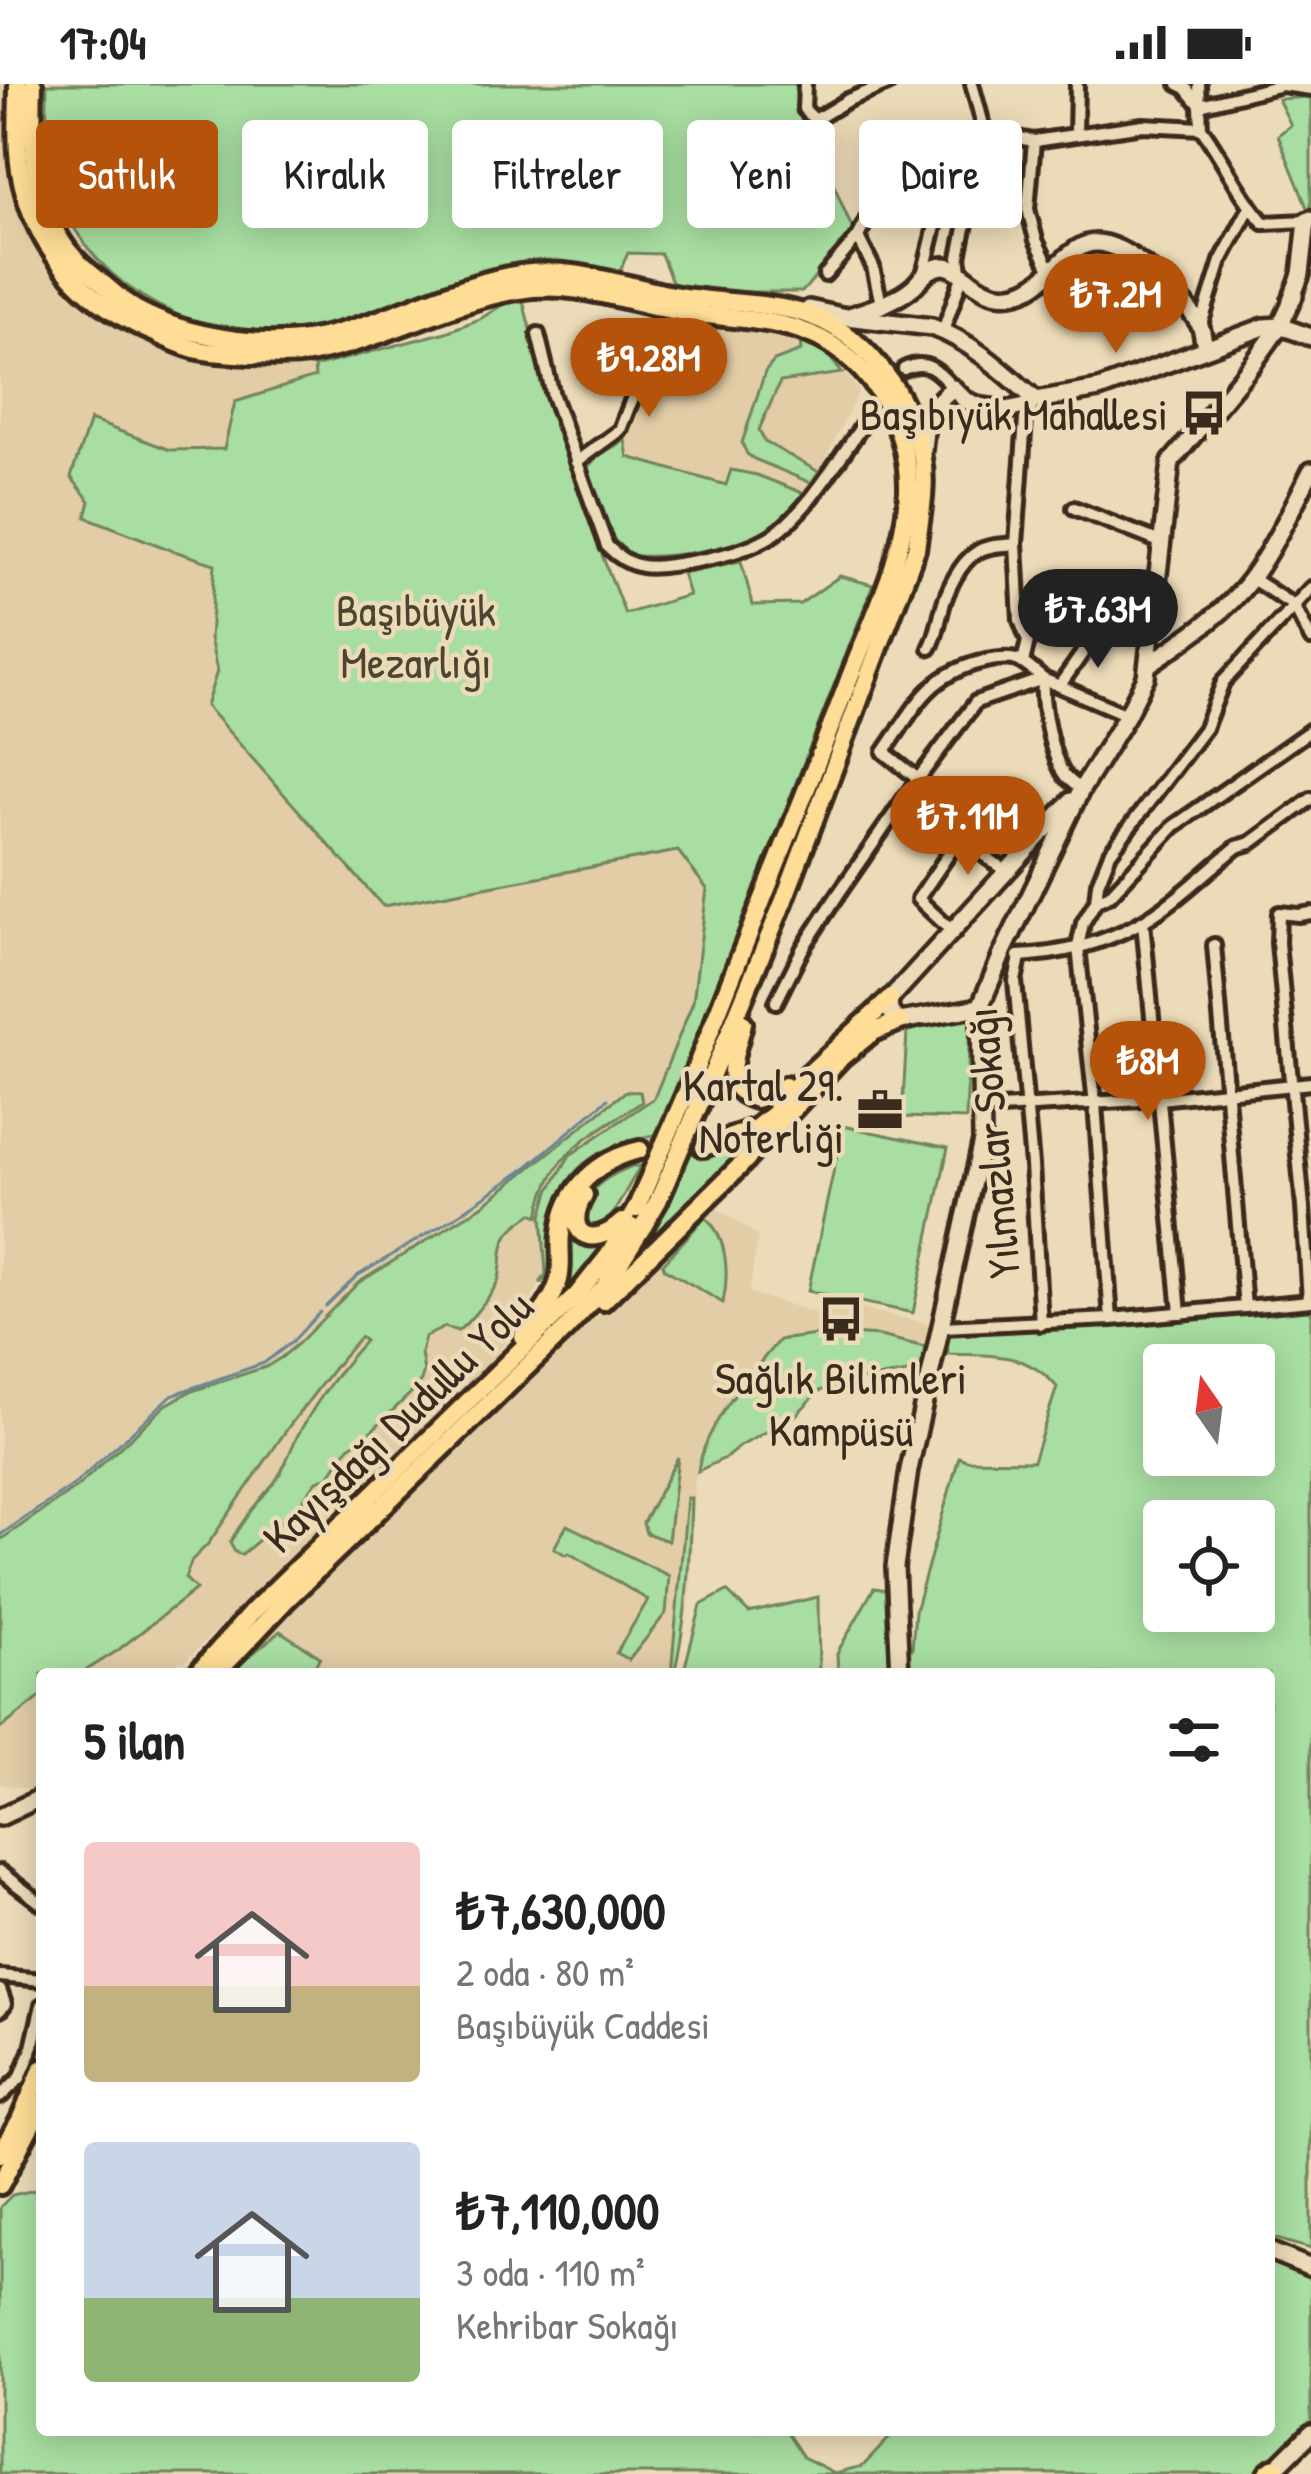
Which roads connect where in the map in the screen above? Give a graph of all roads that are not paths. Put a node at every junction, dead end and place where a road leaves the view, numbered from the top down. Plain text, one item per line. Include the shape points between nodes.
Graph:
1 (18, 84) edge
2 (32, 84) edge
3 (805, 84) edge
4 (888, 84) edge
5 (972, 84) edge
6 (1076, 84) edge
7 (1178, 84) edge
8 (1199, 84) edge
9 (1311, 89) edge
10 (1200, 105) junction
11 (982, 120) edge
12 (1201, 128) junction
13 (1076, 134) junction
14 (1022, 139) edge
15 (1034, 141) junction
16 (1250, 206) junction
17 (1309, 220) edge
18 (862, 228) edge
19 (935, 228) edge
20 (965, 228) edge
21 (858, 237) junction
22 (1052, 273) junction
23 (825, 275) dead end
24 (923, 275) junction
25 (962, 277) junction
26 (1294, 296) junction
27 (741, 303) junction
28 (881, 304) junction
29 (846, 317) junction
30 (1201, 325) junction
31 (1272, 327) junction
32 (659, 330) dead end
33 (943, 331) junction
34 (538, 334) dead end
35 (1311, 337) edge
36 (1204, 348) junction
37 (854, 352) junction
38 (1252, 365) junction
39 (904, 369) dead end
40 (959, 394) junction
41 (1036, 400) junction
42 (873, 410) dead end
43 (922, 459) junction
44 (576, 462) junction
45 (1310, 477) edge
46 (1074, 508) dead end
47 (1160, 542) junction
48 (1016, 544) junction
49 (1251, 578) junction
50 (1311, 588) edge
51 (1294, 606) junction
52 (1098, 631) dead end
53 (1311, 639) edge
54 (930, 648) dead end
55 (1023, 662) junction
56 (1148, 665) junction
57 (1043, 679) junction
58 (1060, 685) junction
59 (1127, 715) junction
60 (1311, 730) edge
61 (918, 779) junction
62 (1081, 790) junction
63 (1311, 799) edge
64 (961, 836) junction
65 (1006, 872) junction
66 (1096, 901) junction
67 (1311, 913) edge
68 (1143, 922) junction
69 (954, 933) junction
70 (1214, 945) dead end
71 (1078, 946) junction
72 (1012, 954) junction
73 (753, 978) junction
74 (890, 1000) junction
75 (776, 1002) dead end
76 (980, 1007) junction
77 (900, 1022) junction
78 (834, 1057) junction
79 (1311, 1083) edge
80 (1292, 1085) junction
81 (1226, 1092) junction
82 (695, 1093) junction
83 (1160, 1099) junction
84 (1096, 1104) junction
85 (1028, 1106) junction
86 (982, 1109) junction
87 (704, 1142) tunnel mouth
88 (640, 1217) junction
89 (1310, 1301) edge
90 (1245, 1307) junction
91 (1180, 1313) junction
92 (1112, 1319) junction
93 (1042, 1324) junction
94 (941, 1332) junction
95 (512, 1381) junction
96 (467, 1402) junction
97 (253, 1611) junction
98 (190, 1668) edge
99 (201, 1668) edge
100 (222, 1668) edge
101 (900, 1668) edge
102 (36, 1800) edge
103 (0, 1817) edge
104 (0, 1872) edge
105 (36, 1899) edge
106 (0, 1976) edge
107 (36, 1980) edge
108 (0, 1990) edge
109 (0, 2010) edge
110 (36, 2031) edge
111 (0, 2073) edge
112 (36, 2082) edge
113 (5, 2093) edge
114 (36, 2116) edge
115 (0, 2154) edge
116 (0, 2185) edge
117 (1275, 2253) edge
118 (1311, 2268) edge
119 (1311, 2433) edge
120 (1271, 2473) edge

1 - 37 main road via 16,155 56,260 104,307 174,342 303,355 487,296 550,286 797,329
2 - 27 main road via 31,152 62,243 133,308 189,332 318,338 491,280 544,271
3 - 4 street via 804,109 815,120
5 - 11 street
6 - 13 street
7 - 10 street
8 - 10 street
9 - 10 street via 1282,85
10 - 12 street
12 - 13 street
12 - 16 street
13 - 15 street
14 - 15 street
15 - 22 street via 1028,209
16 - 17 street via 1264,223
16 - 30 street
17 - 26 main road
18 - 21 street
19 - 24 street
20 - 25 street
21 - 23 street
21 - 28 street
22 - 25 main road via 1003,295
22 - 30 main road via 1083,245 1110,245 1152,272
24 - 25 main road via 944,266
24 - 28 main road
25 - 33 street
26 - 31 main road
26 - 35 main road
27 - 29 main road via 789,303
27 - 37 main road via 804,313 838,329
28 - 29 main road
29 - 33 main road
30 - 36 main road
31 - 35 main road
31 - 36 main road
31 - 38 main road
32 - 44 street via 620,430
33 - 41 main road
34 - 44 street
36 - 38 main road via 1238,340
36 - 41 main road via 1099,388
37 - 43 main road via 898,392
37 - 82 main road via 903,442 904,529
38 - 47 main road via 1172,462
39 - 40 street via 928,365
40 - 41 main road via 1006,410
40 - 43 main road via 929,411
41 - 48 street via 1025,419
42 - 44 street via 786,525 699,561 625,563 607,546
43 - 73 main road via 916,549
45 - 49 main road
46 - 47 street
47 - 56 main road
48 - 54 street via 974,553 943,603
48 - 55 street via 1028,641
49 - 51 street
49 - 56 main road
50 - 51 street
51 - 53 street
51 - 66 street via 1223,682 1205,728 1110,853
52 - 58 street
55 - 57 street
55 - 61 street via 1010,656 967,664 938,680 884,752
56 - 59 main road
57 - 58 street
57 - 61 street via 976,702
57 - 62 street via 1060,766
58 - 59 street
59 - 62 main road
60 - 66 street via 1174,826
61 - 64 street via 920,794
61 - 75 street via 803,948
62 - 65 main road
62 - 72 main road
63 - 68 street
64 - 65 street
64 - 69 street via 918,899
65 - 69 main road
66 - 71 street
67 - 80 street via 1279,913
68 - 71 street
68 - 83 street
69 - 74 main road
70 - 81 street
71 - 72 street
71 - 84 street
72 - 76 main road
72 - 85 street, Yılmazlar Sokağı
73 - 78 main road via 732,1066 736,1089 756,1100
73 - 82 main road
74 - 77 main road
74 - 78 main road
76 - 77 main road
76 - 86 main road
77 - 78 main road
78 - 87 main road via 756,1128
78 - 95 main road via 802,1102 576,1328
79 - 80 street
80 - 81 street
80 - 89 street
81 - 83 street
81 - 90 street
82 - 88 main road, bridge
83 - 84 street
83 - 91 street
84 - 85 street
84 - 92 street
85 - 86 street
85 - 93 street, Yılmazlar Sokağı
86 - 94 main road via 980,1155
88 - 95 main road, Kayışdağı Dudullu Yolu via 603,1289
88 - 96 main road, Kayışdağı Dudullu Yolu via 578,1295
88 - 96 main road via 592,1238 576,1216 588,1188 641,1154 606,1162 582,1183 561,1228 560,1277 547,1306
89 - 90 street
90 - 91 street
91 - 92 street
92 - 93 street
93 - 94 street
94 - 101 main road via 895,1568
95 - 100 main road, Kayışdağı Dudullu Yolu
96 - 97 main road, Kayışdağı Dudullu Yolu
97 - 98 main road
97 - 99 main road, Kayışdağı Dudullu Yolu
102 - 103 main road
104 - 105 street
106 - 107 street
108 - 109 street
110 - 113 street via 17,2084
111 - 113 street
112 - 115 main road
114 - 116 main road
117 - 118 main road
119 - 120 main road

